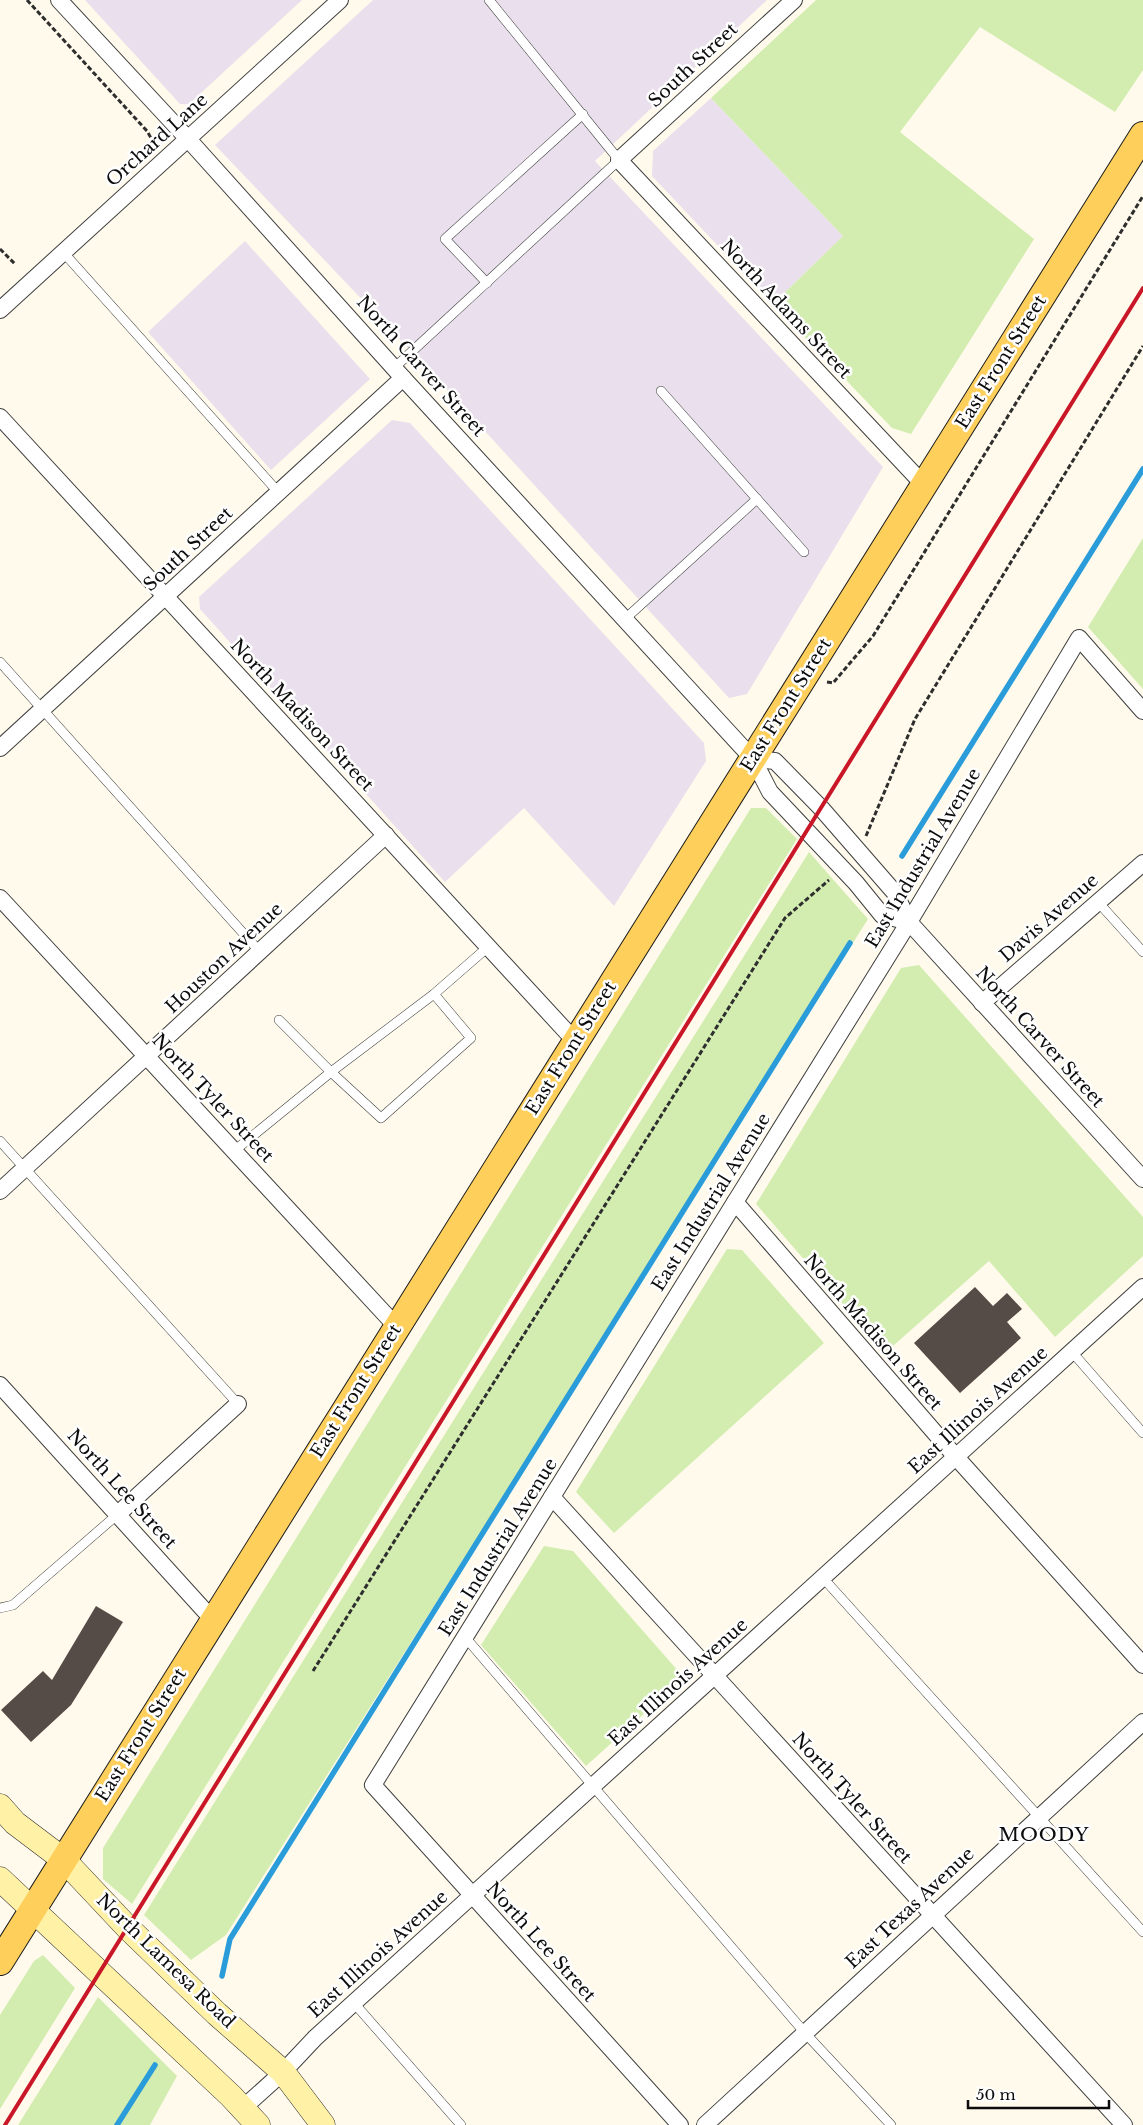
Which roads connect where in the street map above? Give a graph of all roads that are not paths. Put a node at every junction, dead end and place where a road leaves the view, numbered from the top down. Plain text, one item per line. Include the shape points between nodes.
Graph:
1 (59, 0) edge
2 (340, 0) edge
3 (489, 0) edge
4 (794, 0) edge
5 (583, 114) junction
6 (1143, 135) edge
7 (188, 138) junction
8 (619, 160) junction
9 (63, 252) junction
10 (487, 283) junction
11 (0, 310) edge
12 (399, 373) junction
13 (661, 391) dead end
14 (0, 417) edge
15 (924, 484) junction
16 (279, 493) junction
17 (757, 500) junction
18 (804, 552) dead end
19 (166, 597) junction
20 (625, 619) junction
21 (0, 662) edge
22 (43, 709) junction
23 (1143, 711) edge
24 (0, 748) edge
25 (753, 759) junction
26 (386, 836) junction
27 (1143, 863) edge
28 (0, 898) edge
29 (1098, 902) junction
30 (909, 922) junction
31 (488, 947) junction
32 (260, 952) junction
33 (1143, 952) edge
34 (434, 994) junction
35 (982, 1002) junction
36 (279, 1020) dead end
37 (575, 1041) junction
38 (147, 1056) junction
39 (331, 1072) junction
40 (0, 1141) edge
41 (234, 1151) junction
42 (25, 1168) junction
43 (1143, 1179) edge
44 (0, 1191) edge
45 (735, 1202) junction
46 (1143, 1287) edge
47 (396, 1326) junction
48 (1072, 1352) junction
49 (0, 1385) edge
50 (238, 1404) joint
51 (1143, 1433) edge
52 (956, 1457) junction
53 (552, 1497) junction
54 (118, 1514) junction
55 (823, 1578) junction
56 (0, 1608) edge
57 (213, 1620) junction
58 (465, 1637) junction
59 (1143, 1665) edge
60 (714, 1677) junction
61 (1143, 1722) edge
62 (373, 1785) joint
63 (593, 1786) junction
64 (0, 1806) edge
65 (1039, 1817) junction
66 (64, 1860) junction
67 (0, 1879) edge
68 (472, 1895) junction
69 (32, 1910) junction
70 (932, 1916) junction
71 (1143, 1932) edge
72 (0, 1962) edge
73 (354, 2003) junction
74 (805, 2032) junction
75 (283, 2072) junction
76 (250, 2117) edge
77 (323, 2125) edge
78 (461, 2125) edge
79 (680, 2125) edge
80 (705, 2125) edge
81 (891, 2125) edge
82 (1124, 2125) edge

1 - 7 street, North Carver Street
2 - 7 street, Orchard Lane
3 - 5 lane
4 - 8 street, South Street
5 - 8 lane
5 - 10 lane via 445,239
6 - 15 main road, East Front Street
7 - 9 street, Orchard Lane
7 - 12 street, North Carver Street
8 - 10 lane
8 - 15 street, North Adams Street
9 - 11 street, Orchard Lane
9 - 16 lane
10 - 12 lane
12 - 16 street, South Street
12 - 20 street, North Carver Street
13 - 17 lane
14 - 19 street, North Madison Street
15 - 25 main road, East Front Street
16 - 19 street, South Street
17 - 18 lane
17 - 20 lane
19 - 22 street, South Street
19 - 26 street, North Madison Street
20 - 25 street, North Carver Street
21 - 22 lane
22 - 24 street, South Street
22 - 32 lane
23 - 30 street, East Industrial Avenue via 1078,638
25 - 30 street, North Carver Street via 770,792 882,914
25 - 30 street, North Carver Street via 775,761 821,808 895,893
25 - 37 main road, East Front Street
26 - 31 street, North Madison Street
26 - 32 street, Houston Avenue
27 - 29 street, Davis Avenue
28 - 38 street, North Tyler Street
29 - 33 lane
29 - 35 street, Davis Avenue
30 - 35 street, North Carver Street
30 - 45 street, East Industrial Avenue
31 - 34 lane
31 - 37 street, North Madison Street
32 - 38 street, Houston Avenue
34 - 39 lane
34 - 39 lane via 471,1038 382,1118
35 - 43 street, North Carver Street
36 - 39 lane
37 - 47 main road, East Front Street
38 - 41 street, North Tyler Street
38 - 42 street, Houston Avenue
39 - 41 lane
40 - 42 lane
41 - 47 street, North Tyler Street
42 - 44 street, Houston Avenue
42 - 50 lane
45 - 52 street, North Madison Street
45 - 53 street, East Industrial Avenue
46 - 48 street, East Illinois Avenue
47 - 57 main road, East Front Street
48 - 51 lane
48 - 52 street, East Illinois Avenue
49 - 54 street, North Lee Street
50 - 54 street
52 - 55 street, East Illinois Avenue
52 - 59 street, North Madison Street
53 - 58 street, East Industrial Avenue
53 - 60 street, North Tyler Street
54 - 56 lane via 13,1605
54 - 57 street, North Lee Street
55 - 60 street, East Illinois Avenue
55 - 65 lane
57 - 66 main road, East Front Street
58 - 62 street, East Industrial Avenue
58 - 63 lane
60 - 63 street, East Illinois Avenue
60 - 70 street, North Tyler Street
61 - 65 street, East Texas Avenue
62 - 68 street, North Lee Street
63 - 68 street, East Illinois Avenue
63 - 74 lane
64 - 66 main road, North Lamesa Road via 15,1823
65 - 70 street, East Texas Avenue
65 - 71 lane
66 - 69 main road, East Front Street
66 - 75 main road, North Lamesa Road via 127,1927
67 - 69 main road
68 - 73 street, East Illinois Avenue
68 - 79 street, North Lee Street
69 - 72 main road, East Front Street
69 - 76 main road
70 - 74 street, East Texas Avenue
70 - 82 street, North Tyler Street
73 - 75 street, East Illinois Avenue
73 - 78 lane
74 - 80 street, East Texas Avenue
74 - 81 lane
75 - 76 street, East Illinois Avenue
75 - 77 main road, North Lamesa Road

